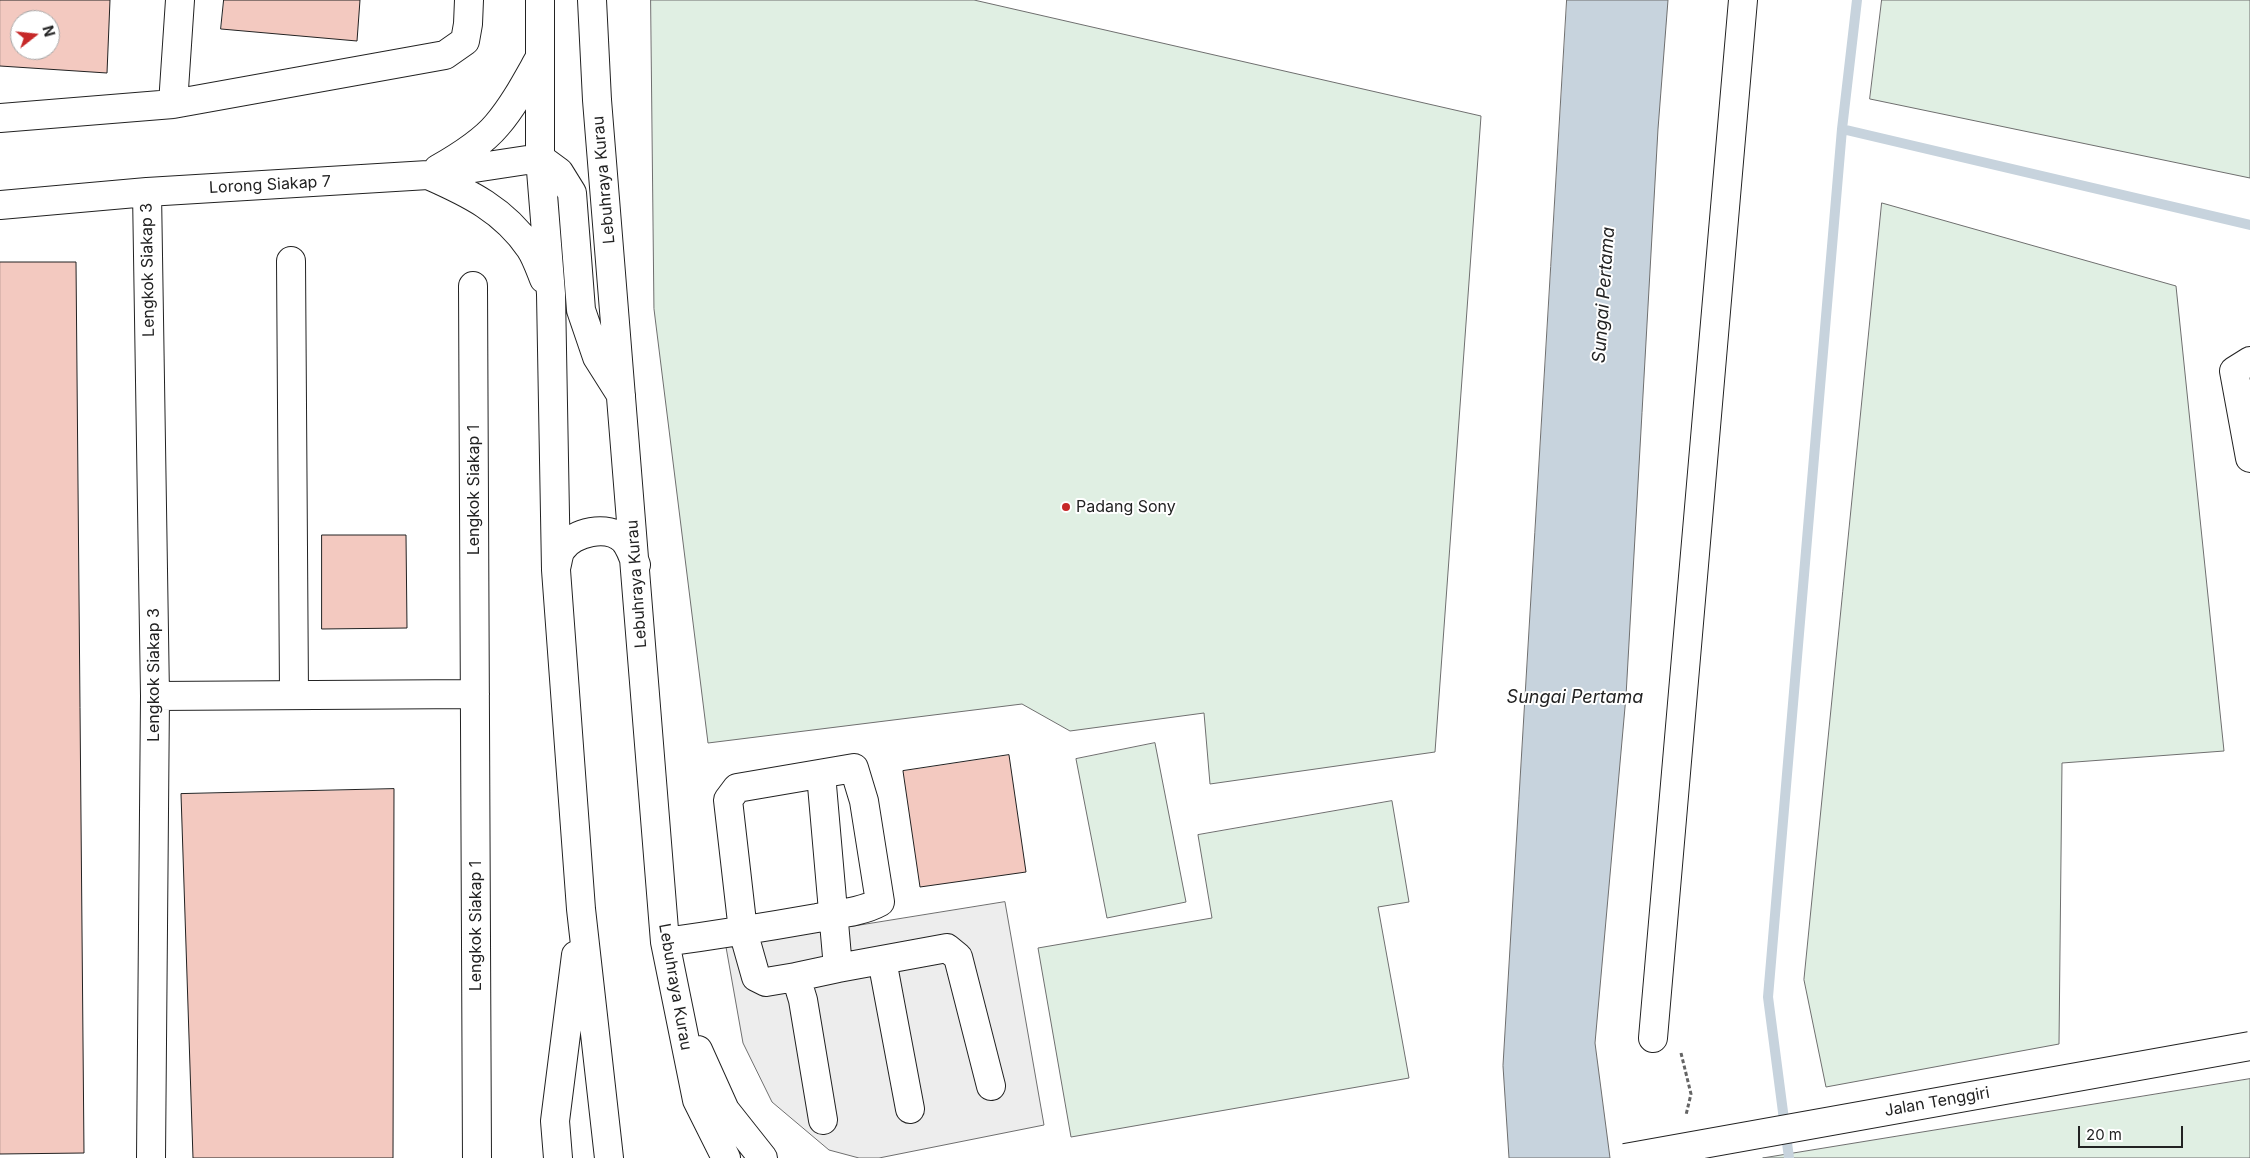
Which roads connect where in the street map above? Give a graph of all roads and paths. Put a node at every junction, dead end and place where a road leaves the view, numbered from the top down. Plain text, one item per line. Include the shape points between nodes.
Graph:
1 (180, 0) edge
2 (469, 0) edge
3 (540, 0) edge
4 (592, 0) edge
5 (1743, 0) edge
6 (540, 59) junction
7 (174, 104) junction
8 (0, 118) edge
9 (540, 158) junction
10 (428, 175) junction
11 (147, 192) junction
12 (0, 205) edge
13 (291, 260) dead end
14 (473, 286) dead end
15 (551, 294) junction
16 (2248, 362) edge
17 (623, 398) junction
18 (2250, 458) edge
19 (636, 565) junction
20 (556, 570) junction
21 (294, 694) junction
22 (475, 694) junction
23 (155, 696) junction
24 (821, 774) junction
25 (581, 908) junction
26 (832, 915) junction
27 (744, 931) junction
28 (665, 942) junction
29 (882, 960) junction
30 (838, 968) junction
31 (796, 978) junction
32 (676, 1000) junction
33 (1653, 1038) dead end
34 (1678, 1046) dead end
35 (2250, 1046) edge
36 (991, 1086) dead end
37 (910, 1109) dead end
38 (823, 1120) dead end
39 (1684, 1122) dead end
40 (152, 1158) edge
41 (477, 1158) edge
42 (558, 1158) edge
43 (609, 1158) edge
44 (726, 1158) edge
45 (763, 1158) edge
46 (1624, 1158) edge

1 - 7 street
2 - 7 street via 465,41 446,55
3 - 6 street
4 - 17 street, Lebuhraya Kurau via 597,100
5 - 33 street
6 - 9 street
6 - 10 street via 517,99 496,126 466,152
7 - 8 street
9 - 10 street, Lorong Siakap 7
9 - 15 street
9 - 17 street via 559,172 572,193 581,310 597,357
10 - 11 street, Lorong Siakap 7
10 - 15 street via 473,195 508,221 531,249
11 - 12 street, Lorong Siakap 7
11 - 23 street, Lengkok Siakap 3
13 - 21 street
14 - 22 street, Lengkok Siakap 1
15 - 20 street
16 - 18 street via 2234,371
17 - 19 street, Lebuhraya Kurau
19 - 20 street via 622,539 604,531 570,539 560,551
19 - 28 street, Lebuhraya Kurau
20 - 25 street
21 - 22 street
21 - 23 street
22 - 41 street, Lengkok Siakap 1
23 - 40 street, Lengkok Siakap 3
24 - 26 street
24 - 26 street via 854,768 864,801 880,902
24 - 27 street via 738,788 728,800
25 - 42 street via 555,1121
25 - 43 street
26 - 27 street
26 - 30 street
27 - 28 street
27 - 31 street via 756,977 766,982
28 - 32 street, Lebuhraya Kurau
29 - 30 street
29 - 36 street via 947,948 958,957
29 - 37 street
30 - 31 street
31 - 38 street
32 - 44 street, Lebuhraya Kurau via 697,1100
32 - 45 street via 725,1110
34 - 39 path via 1691,1094
35 - 46 street, Jalan Tenggiri, bridge

